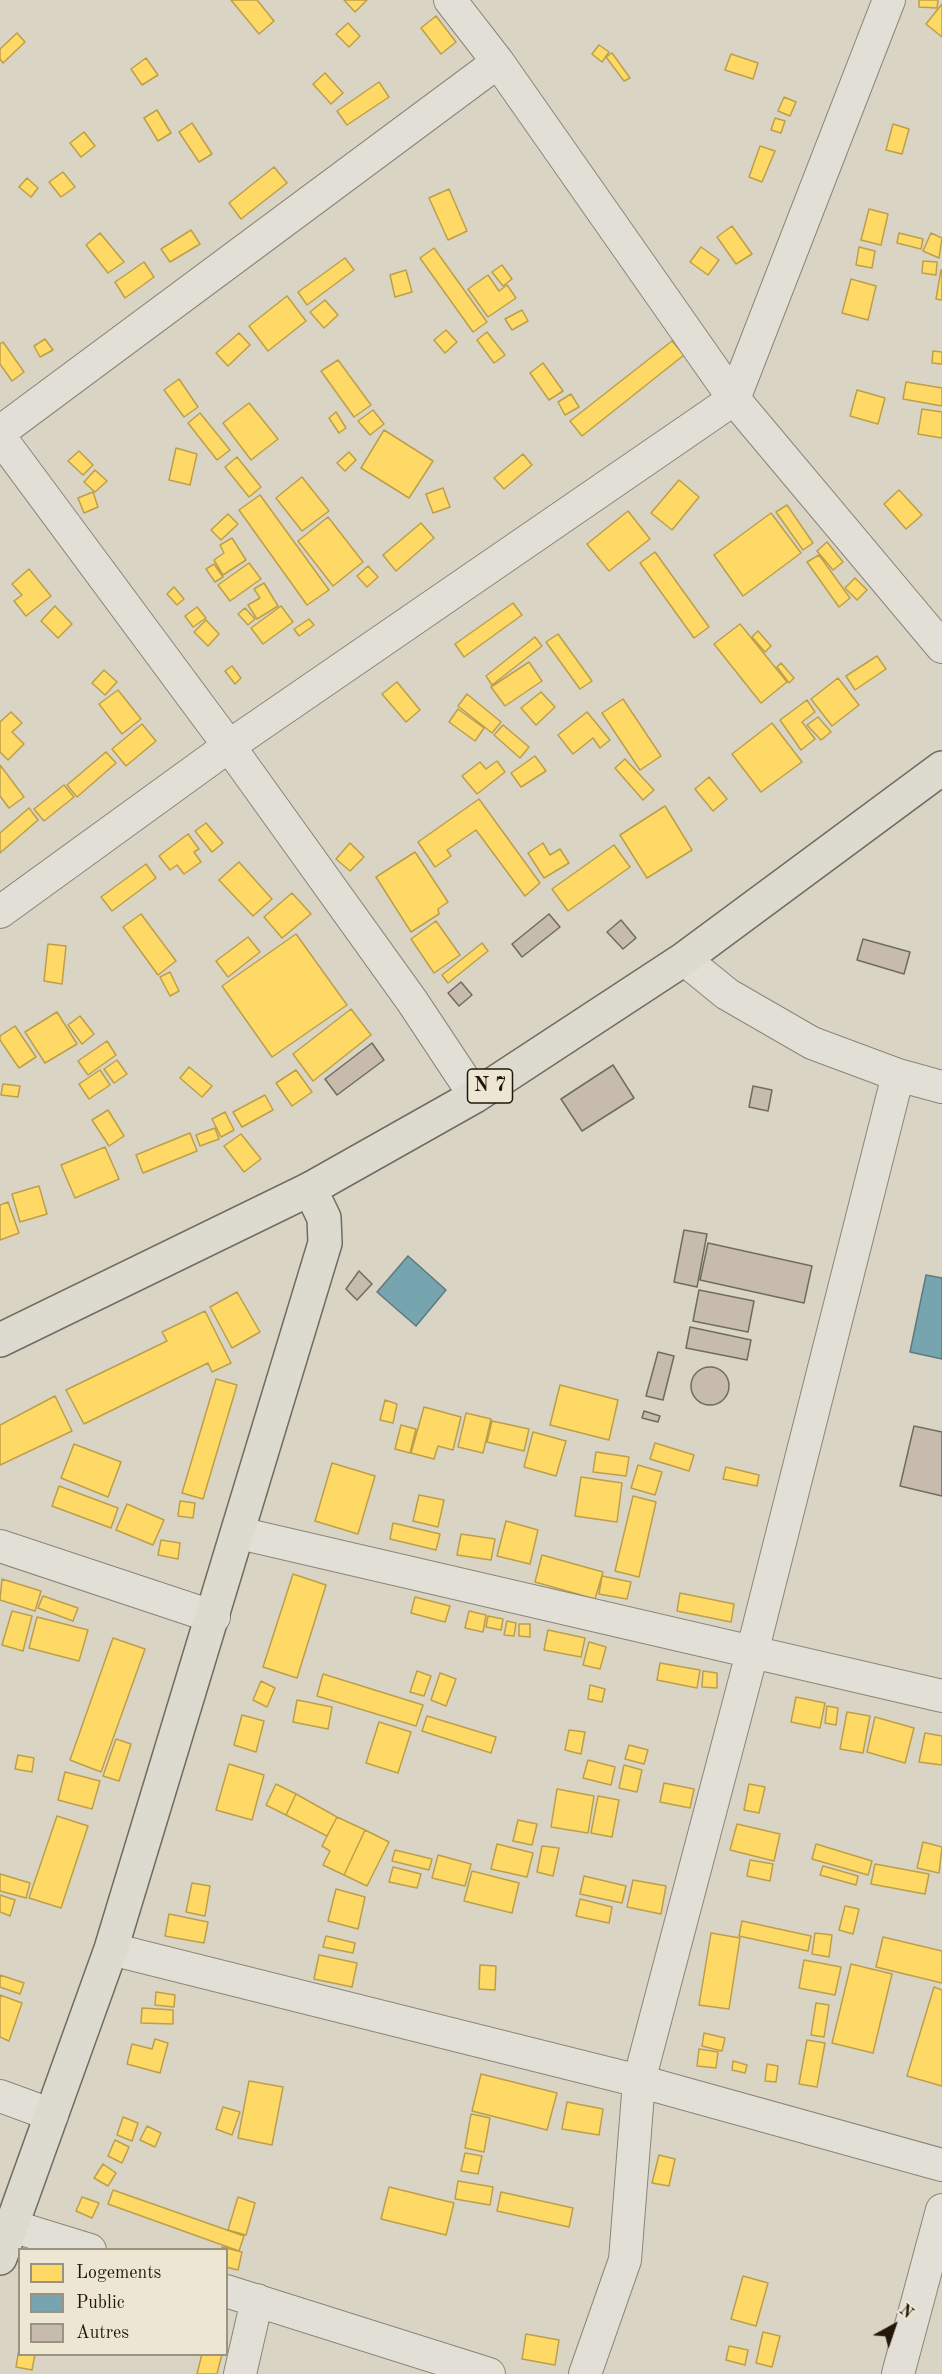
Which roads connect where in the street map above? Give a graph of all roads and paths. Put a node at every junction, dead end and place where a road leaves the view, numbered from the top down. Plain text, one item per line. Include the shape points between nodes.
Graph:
1 (450, 0) edge
2 (889, 0) edge
3 (498, 62) junction
4 (734, 399) junction
5 (0, 432) edge
6 (0, 437) edge
7 (942, 647) edge
8 (229, 746) junction
9 (942, 768) edge
10 (0, 912) edge
11 (684, 959) junction
12 (898, 1075) junction
13 (942, 1087) edge
14 (475, 1096) junction
15 (310, 1189) junction
16 (0, 1340) edge
17 (239, 1533) junction
18 (0, 1546) edge
19 (214, 1617) junction
20 (752, 1653) junction
21 (942, 1696) edge
22 (111, 1949) junction
23 (639, 2081) junction
24 (0, 2096) edge
25 (52, 2115) junction
26 (942, 2164) edge
27 (942, 2210) edge
28 (12, 2226) junction
29 (84, 2248) edge
30 (0, 2258) edge
31 (933, 2287) edge
32 (228, 2292) edge
33 (256, 2300) junction
34 (240, 2374) edge
35 (489, 2374) edge
36 (585, 2374) edge
37 (898, 2374) edge

1 - 3 street
2 - 4 street
3 - 4 street
3 - 5 street
4 - 7 street
4 - 8 street
6 - 8 street
8 - 10 street
8 - 14 street via 412,1001
9 - 11 main road, N 7
11 - 12 street via 727,994 812,1043
11 - 14 main road, N 7
12 - 13 street
12 - 20 street
14 - 15 main road, N 7
15 - 16 main road, N 7
15 - 17 main road via 324,1218 325,1243
17 - 19 main road
17 - 20 street
18 - 19 street
19 - 22 main road
20 - 21 street
20 - 23 street
22 - 23 street
22 - 25 main road
23 - 26 street
23 - 36 street via 626,2259
24 - 25 street
25 - 28 main road
27 - 31 street
28 - 29 street
28 - 30 main road
31 - 37 street
32 - 33 street
33 - 34 street
33 - 35 street

